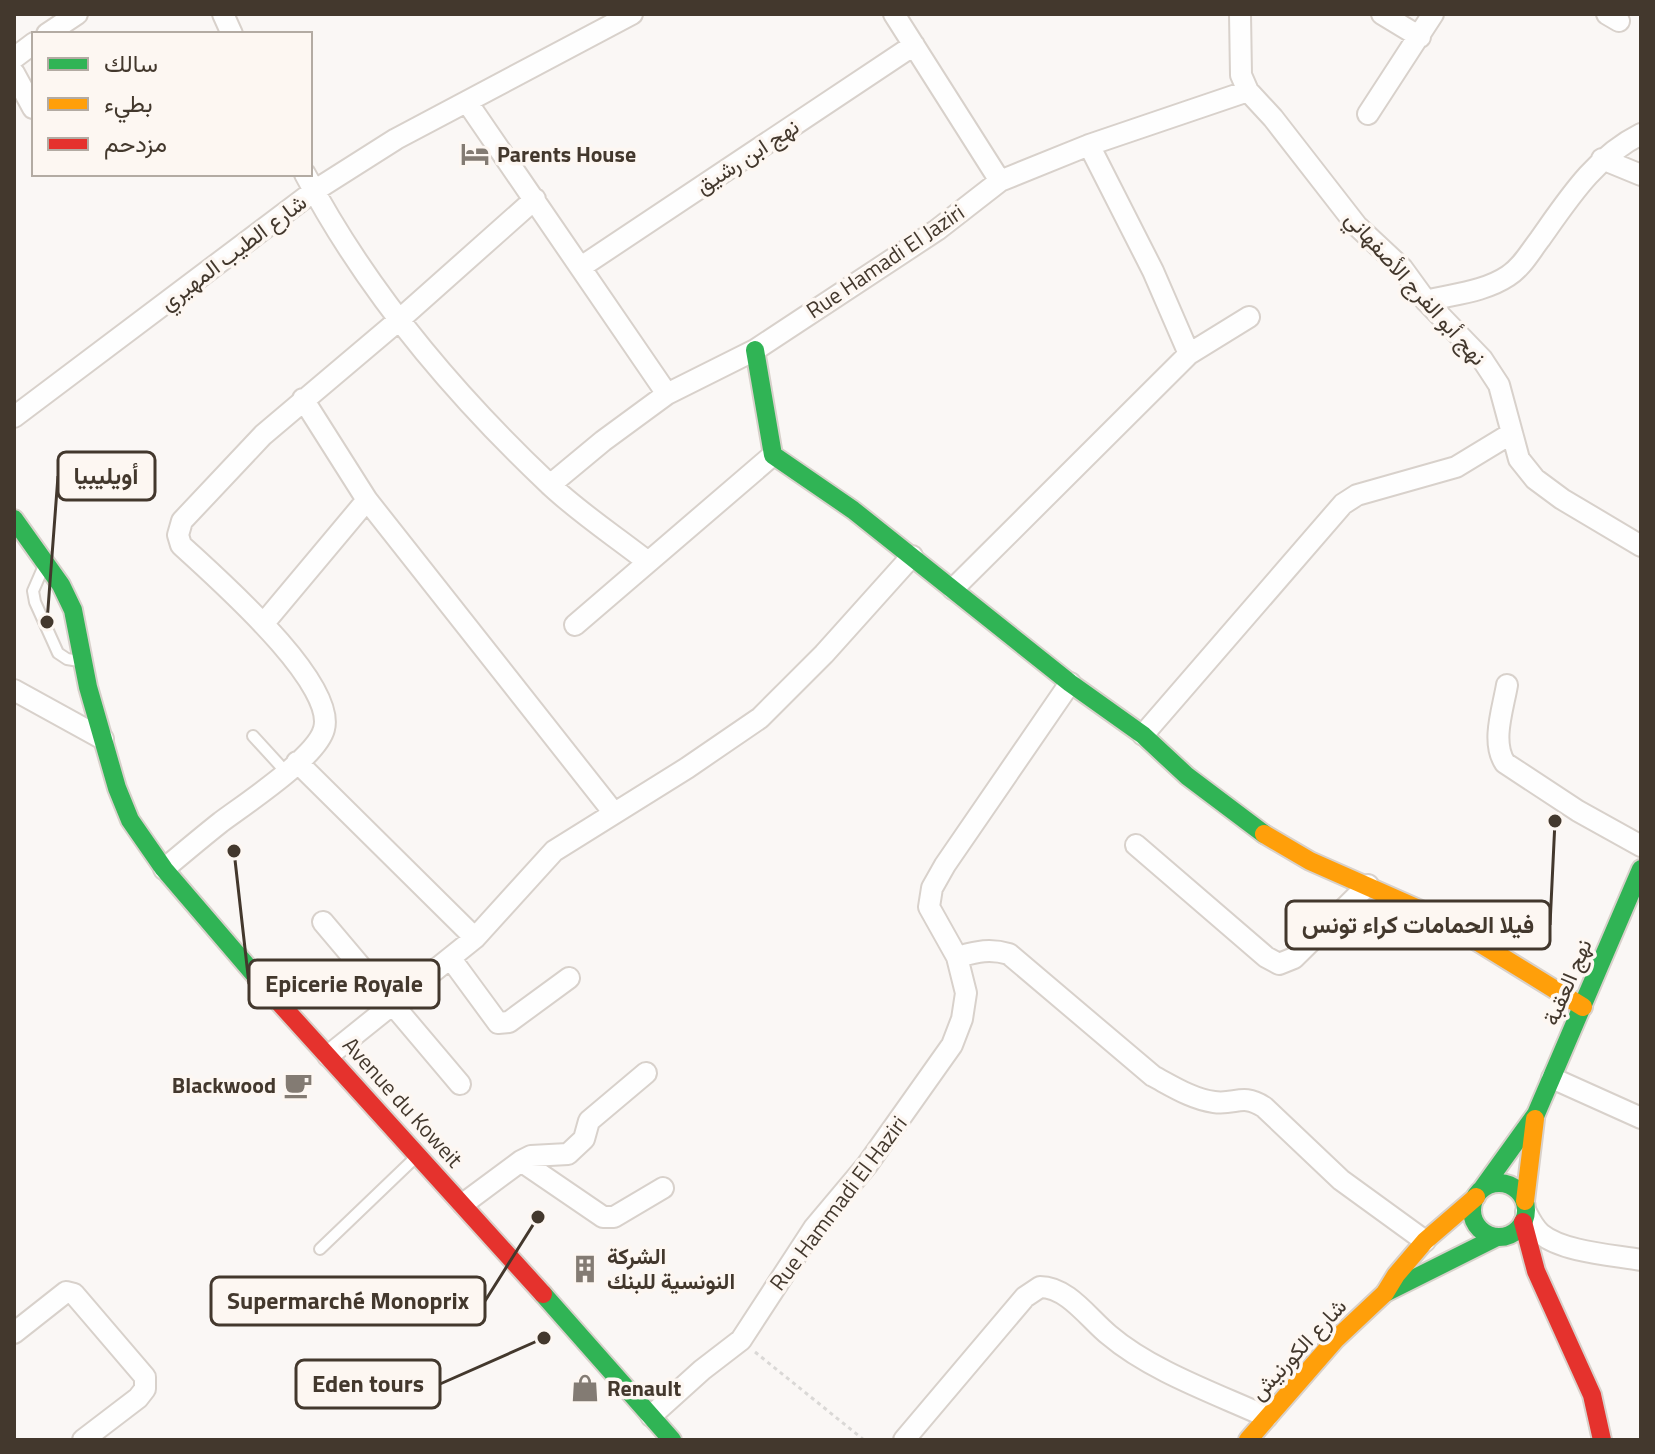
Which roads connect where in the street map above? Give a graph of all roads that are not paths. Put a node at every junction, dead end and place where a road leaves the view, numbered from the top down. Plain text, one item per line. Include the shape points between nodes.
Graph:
1 (77, 14) edge
2 (632, 14) edge
3 (894, 14) edge
4 (1240, 14) edge
5 (1382, 14) edge
6 (1433, 14) edge
7 (50, 32) edge
8 (1420, 37) junction
9 (32, 44) edge
10 (914, 45) junction
11 (14, 58) edge
12 (14, 73) edge
13 (1248, 91) junction
14 (467, 102) junction
15 (32, 106) edge
16 (1368, 114) dead end
17 (1641, 134) edge
18 (1089, 145) junction
19 (1602, 159) junction
20 (1641, 175) edge
21 (1000, 181) junction
22 (310, 183) edge
23 (535, 199) junction
24 (581, 267) junction
25 (1426, 301) junction
26 (1249, 317) dead end
27 (399, 320) junction
28 (755, 350) junction
29 (1189, 354) junction
30 (667, 394) junction
31 (303, 399) junction
32 (14, 417) edge
33 (1512, 433) junction
34 (773, 455) junction
35 (550, 485) junction
36 (367, 500) junction
37 (14, 519) edge
38 (1641, 546) edge
39 (912, 556) junction
40 (46, 561) junction
41 (648, 562) junction
42 (953, 589) junction
43 (264, 623) junction
44 (575, 625) dead end
45 (85, 661) junction
46 (1070, 683) junction
47 (1507, 685) dead end
48 (14, 690) edge
49 (1143, 735) junction
50 (253, 736) dead end
51 (103, 739) junction
52 (292, 767) junction
53 (614, 813) junction
54 (1136, 845) dead end
55 (1641, 846) edge
56 (164, 869) junction
57 (1641, 869) edge
58 (1368, 885) junction
59 (323, 922) dead end
60 (475, 938) junction
61 (957, 957) junction
62 (451, 959) junction
63 (569, 978) dead end
64 (394, 1003) junction
65 (1583, 1007) junction
66 (328, 1056) junction
67 (646, 1073) dead end
68 (1552, 1078) junction
69 (460, 1084) dead end
70 (1536, 1114) junction
71 (1641, 1118) edge
72 (418, 1154) junction
73 (521, 1161) junction
74 (663, 1188) dead end
75 (1479, 1193) junction
76 (463, 1204) junction
77 (1525, 1212) junction
78 (1501, 1236) junction
79 (1425, 1241) junction
80 (320, 1249) dead end
81 (1641, 1260) edge
82 (1535, 1269) junction
83 (1385, 1293) junction
84 (14, 1333) edge
85 (651, 1416) junction
86 (1267, 1417) junction
87 (83, 1440) edge
88 (672, 1440) edge
89 (904, 1440) edge
90 (1248, 1440) edge
91 (1602, 1440) edge

1 - 7 street
2 - 14 street, شارع الطيب المهيري
3 - 10 street
4 - 13 street via 1241,75
5 - 8 street
6 - 8 street
8 - 16 street
9 - 11 street
10 - 21 street
10 - 24 street, نهج ابن رشيق
12 - 15 street
13 - 18 street, Rue Hamadi El Jaziri
13 - 25 street, نهج أبو الفرج الأصفهاني via 1357,226 1402,268
14 - 22 street, شارع الطيب المهيري
14 - 23 street
17 - 19 street
18 - 21 street, Rue Hamadi El Jaziri
18 - 29 street
19 - 20 street
19 - 25 street via 1508,276 1478,290
21 - 28 street, Rue Hamadi El Jaziri via 937,230
22 - 27 street
22 - 32 street, شارع الطيب المهيري
23 - 24 street
23 - 27 street
24 - 30 street
25 - 33 street, نهج أبو الفرج الأصفهاني via 1482,359 1499,385
26 - 29 street
27 - 31 street
27 - 35 street
28 - 30 street, Rue Hamadi El Jaziri
28 - 34 street
29 - 42 street
30 - 35 street, Rue Hamadi El Jaziri
31 - 36 street
31 - 43 street via 187,513 179,528 181,545
33 - 38 street, نهج أبو الفرج الأصفهاني via 1519,459 1535,479
33 - 49 street via 1456,467 1357,495 1343,504
34 - 39 street
34 - 41 street
35 - 41 street
36 - 43 street
36 - 53 street
37 - 40 street, Avenue du Koweit
39 - 42 street
39 - 53 street via 760,718
40 - 45 street, Avenue du Koweit via 73,610
40 - 45 lane via 33,591 35,602 58,653
41 - 44 street
42 - 46 street
43 - 52 street via 302,671 326,720 324,732
45 - 51 street, Avenue du Koweit
46 - 49 street
46 - 61 street, Rue Hammadi El Haziri via 932,888 933,917
47 - 55 street via 1498,738 1505,763
48 - 51 street
49 - 58 street via 1264,834
50 - 52 lane
51 - 56 street, Avenue du Koweit via 130,820
52 - 56 street
52 - 60 street
53 - 60 street via 554,851
54 - 58 street via 1279,964 1294,958
56 - 66 street, Avenue du Koweit
57 - 65 street, نهج العقبة
58 - 65 street via 1439,918
59 - 64 street
60 - 62 street
61 - 79 street via 981,950 1009,954 1153,1076 1215,1103 1253,1100 1341,1180
61 - 85 street, Rue Hammadi El Haziri via 966,993 952,1045 867,1165 814,1228 741,1340
62 - 63 street via 498,1023 509,1022
62 - 64 street
64 - 66 street
64 - 69 street
65 - 68 street, نهج العقبة
66 - 72 street, Avenue du Koweit
67 - 73 street via 589,1121 584,1139 568,1154
68 - 70 street, نهج العقبة
68 - 71 street
70 - 75 street
70 - 77 street
72 - 76 street, Avenue du Koweit
72 - 80 lane
73 - 74 street via 603,1217 614,1217
73 - 76 street
75 - 77 street via 1502,1183 1520,1192
75 - 78 street via 1474,1219 1484,1231
75 - 79 street
76 - 85 street, Avenue du Koweit
77 - 78 street via 1519,1229
77 - 81 street via 1539,1233 1556,1242
77 - 82 street
78 - 82 street
78 - 83 street
79 - 83 street
82 - 91 street via 1569,1337
83 - 86 street, شارع الكورنيش
84 - 87 street via 66,1292 74,1294 145,1377 138,1398
85 - 88 street, Avenue du Koweit
86 - 89 street via 1124,1347 1057,1290 1040,1287 1025,1297
86 - 90 street, شارع الكورنيش

